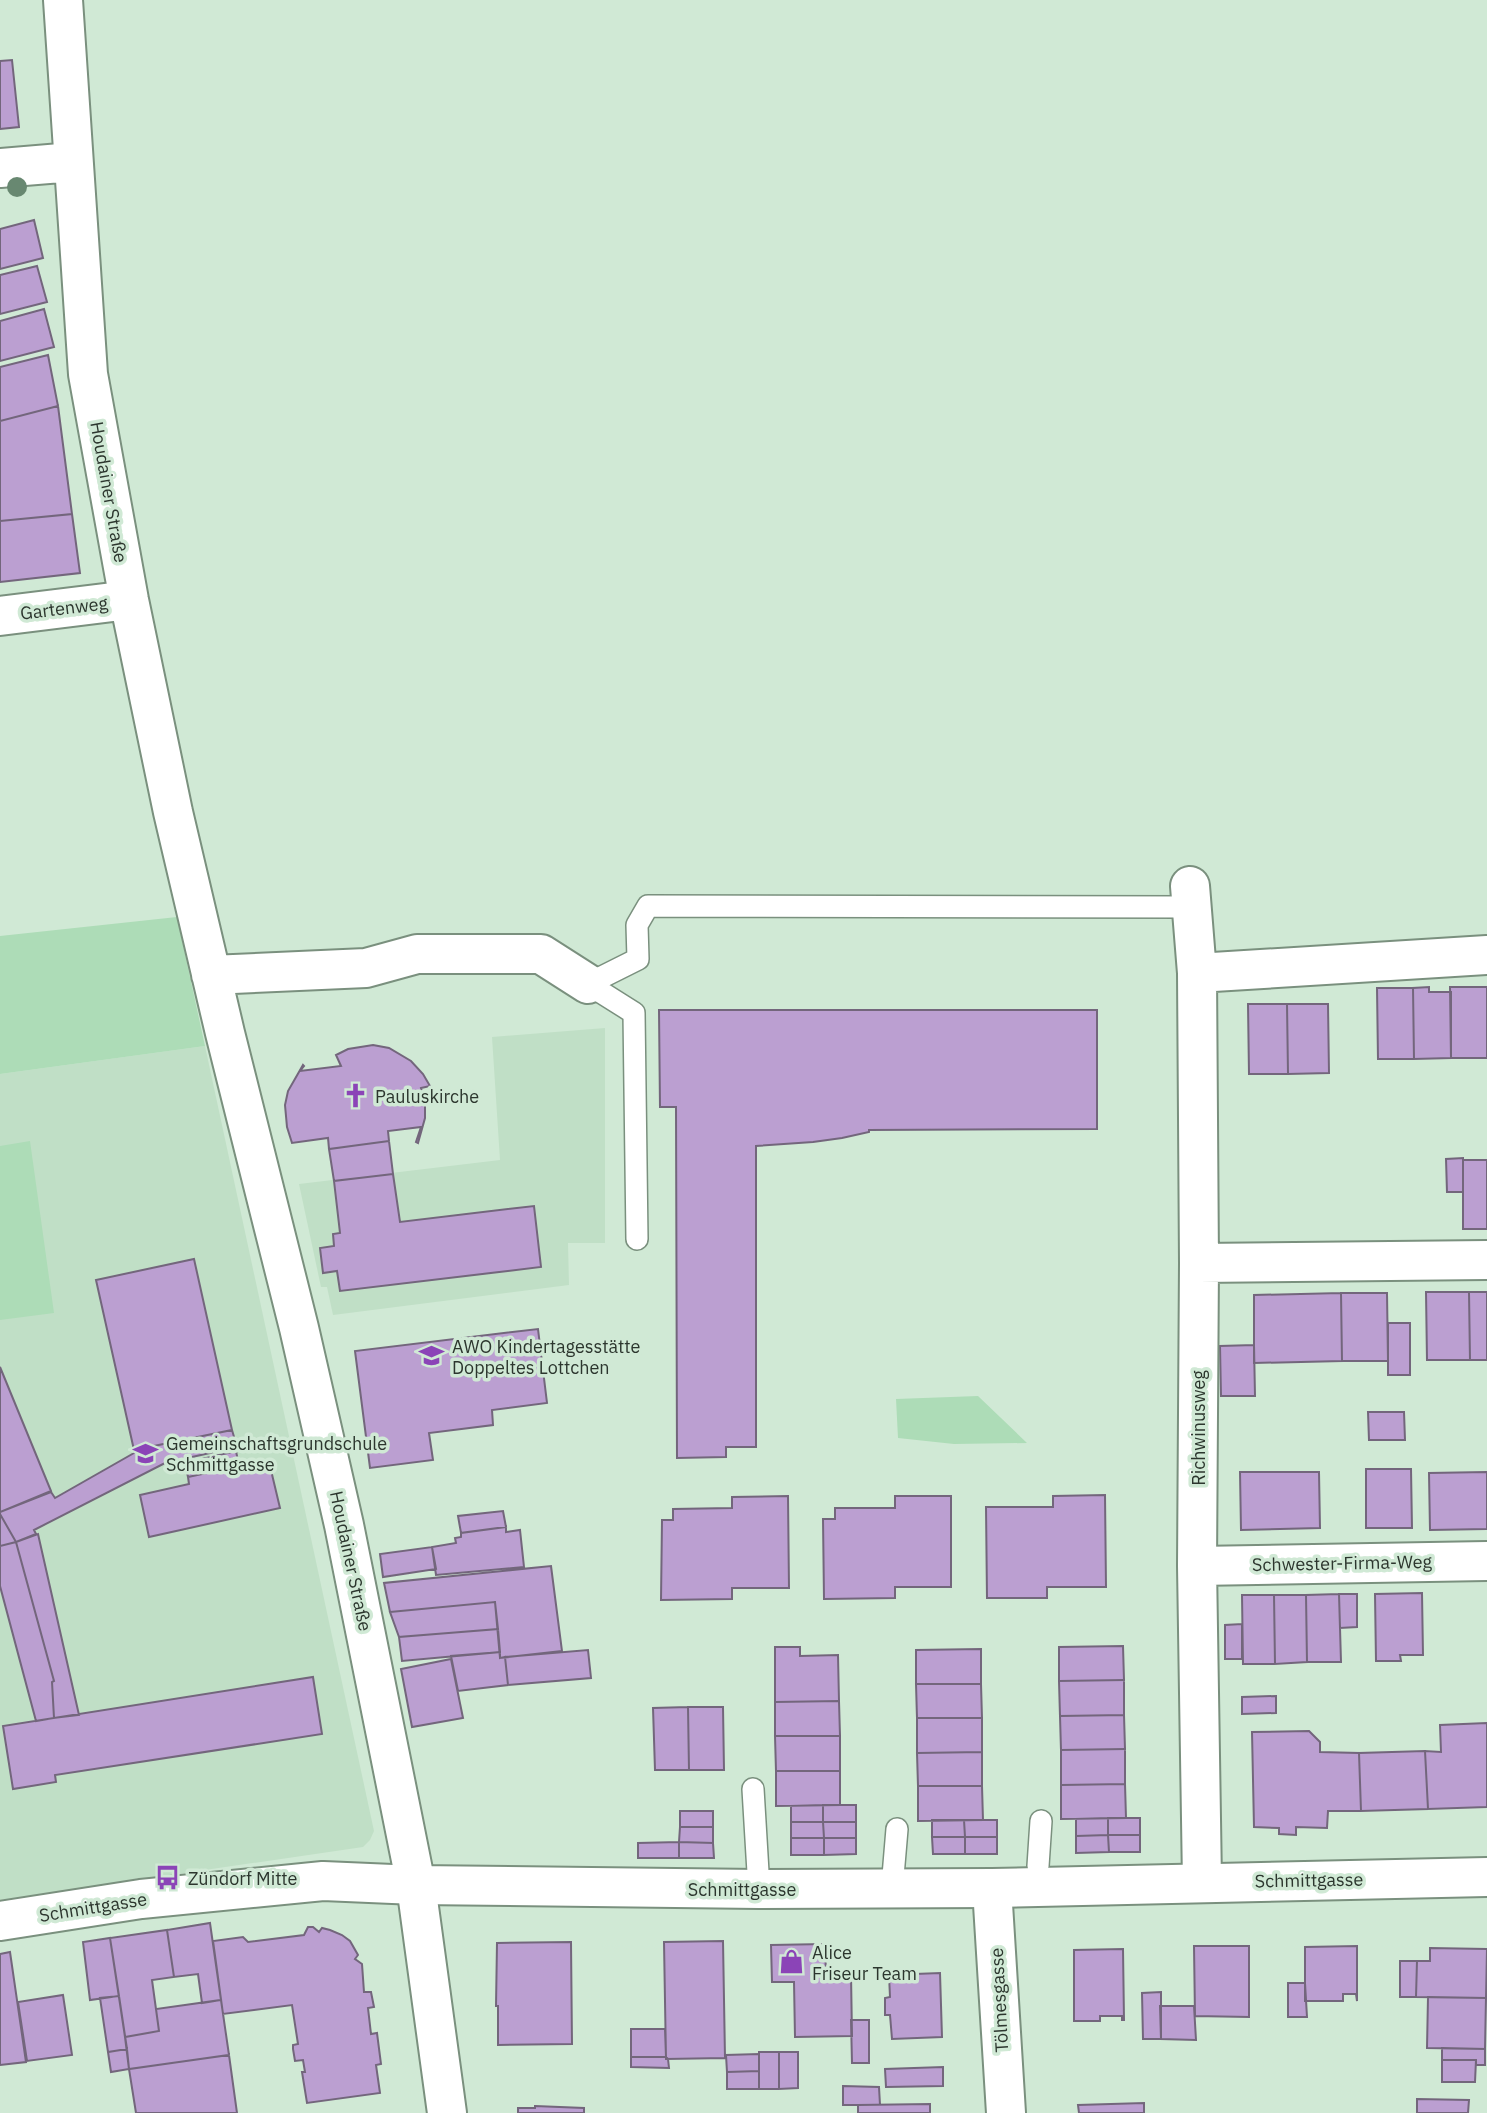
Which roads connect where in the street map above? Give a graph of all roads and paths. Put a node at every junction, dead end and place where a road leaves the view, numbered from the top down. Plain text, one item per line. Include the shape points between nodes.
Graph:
1 (63, 0) edge
2 (73, 162) junction
3 (0, 168) edge
4 (129, 600) junction
5 (0, 616) edge
6 (1191, 897) joint
7 (1487, 954) edge
8 (1197, 974) junction
9 (211, 975) junction
10 (588, 984) junction
11 (637, 1239) dead end
12 (1487, 1260) edge
13 (1199, 1263) junction
14 (1487, 1561) edge
15 (1197, 1566) junction
16 (753, 1788) dead end
17 (1041, 1821) dead end
18 (897, 1829) dead end
19 (1038, 1866) dead end
20 (1487, 1877) edge
21 (1202, 1882) junction
22 (416, 1885) junction
23 (892, 1888) junction
24 (992, 1888) junction
25 (759, 1889) junction
26 (0, 1921) edge
27 (447, 2113) edge
28 (1006, 2113) edge

1 - 2 street, Houdainer Straße
2 - 3 street
2 - 4 street, Houdainer Straße via 88,374
4 - 5 street, Gartenweg
4 - 9 street, Houdainer Straße
6 - 8 street, Richwinusweg
6 - 10 lane via 648,906 637,925 638,959
7 - 8 street
8 - 13 street, Richwinusweg
9 - 10 street via 366,968 417,954 541,954
9 - 22 street, Houdainer Straße via 344,1525
10 - 11 lane via 634,1013
12 - 13 street
13 - 15 street, Richwinusweg
14 - 15 street, Schwester-Firma-Weg
15 - 21 street, Richwinusweg
16 - 25 lane
17 - 19 lane
18 - 23 lane
20 - 21 street, Schmittgasse
21 - 24 street, Schmittgasse
22 - 25 street, Schmittgasse
22 - 26 street, Schmittgasse via 323,1881 141,1899
22 - 27 street, Houdainer Straße
23 - 24 street, Schmittgasse
23 - 25 street, Schmittgasse
24 - 28 street, Tölmesgasse

